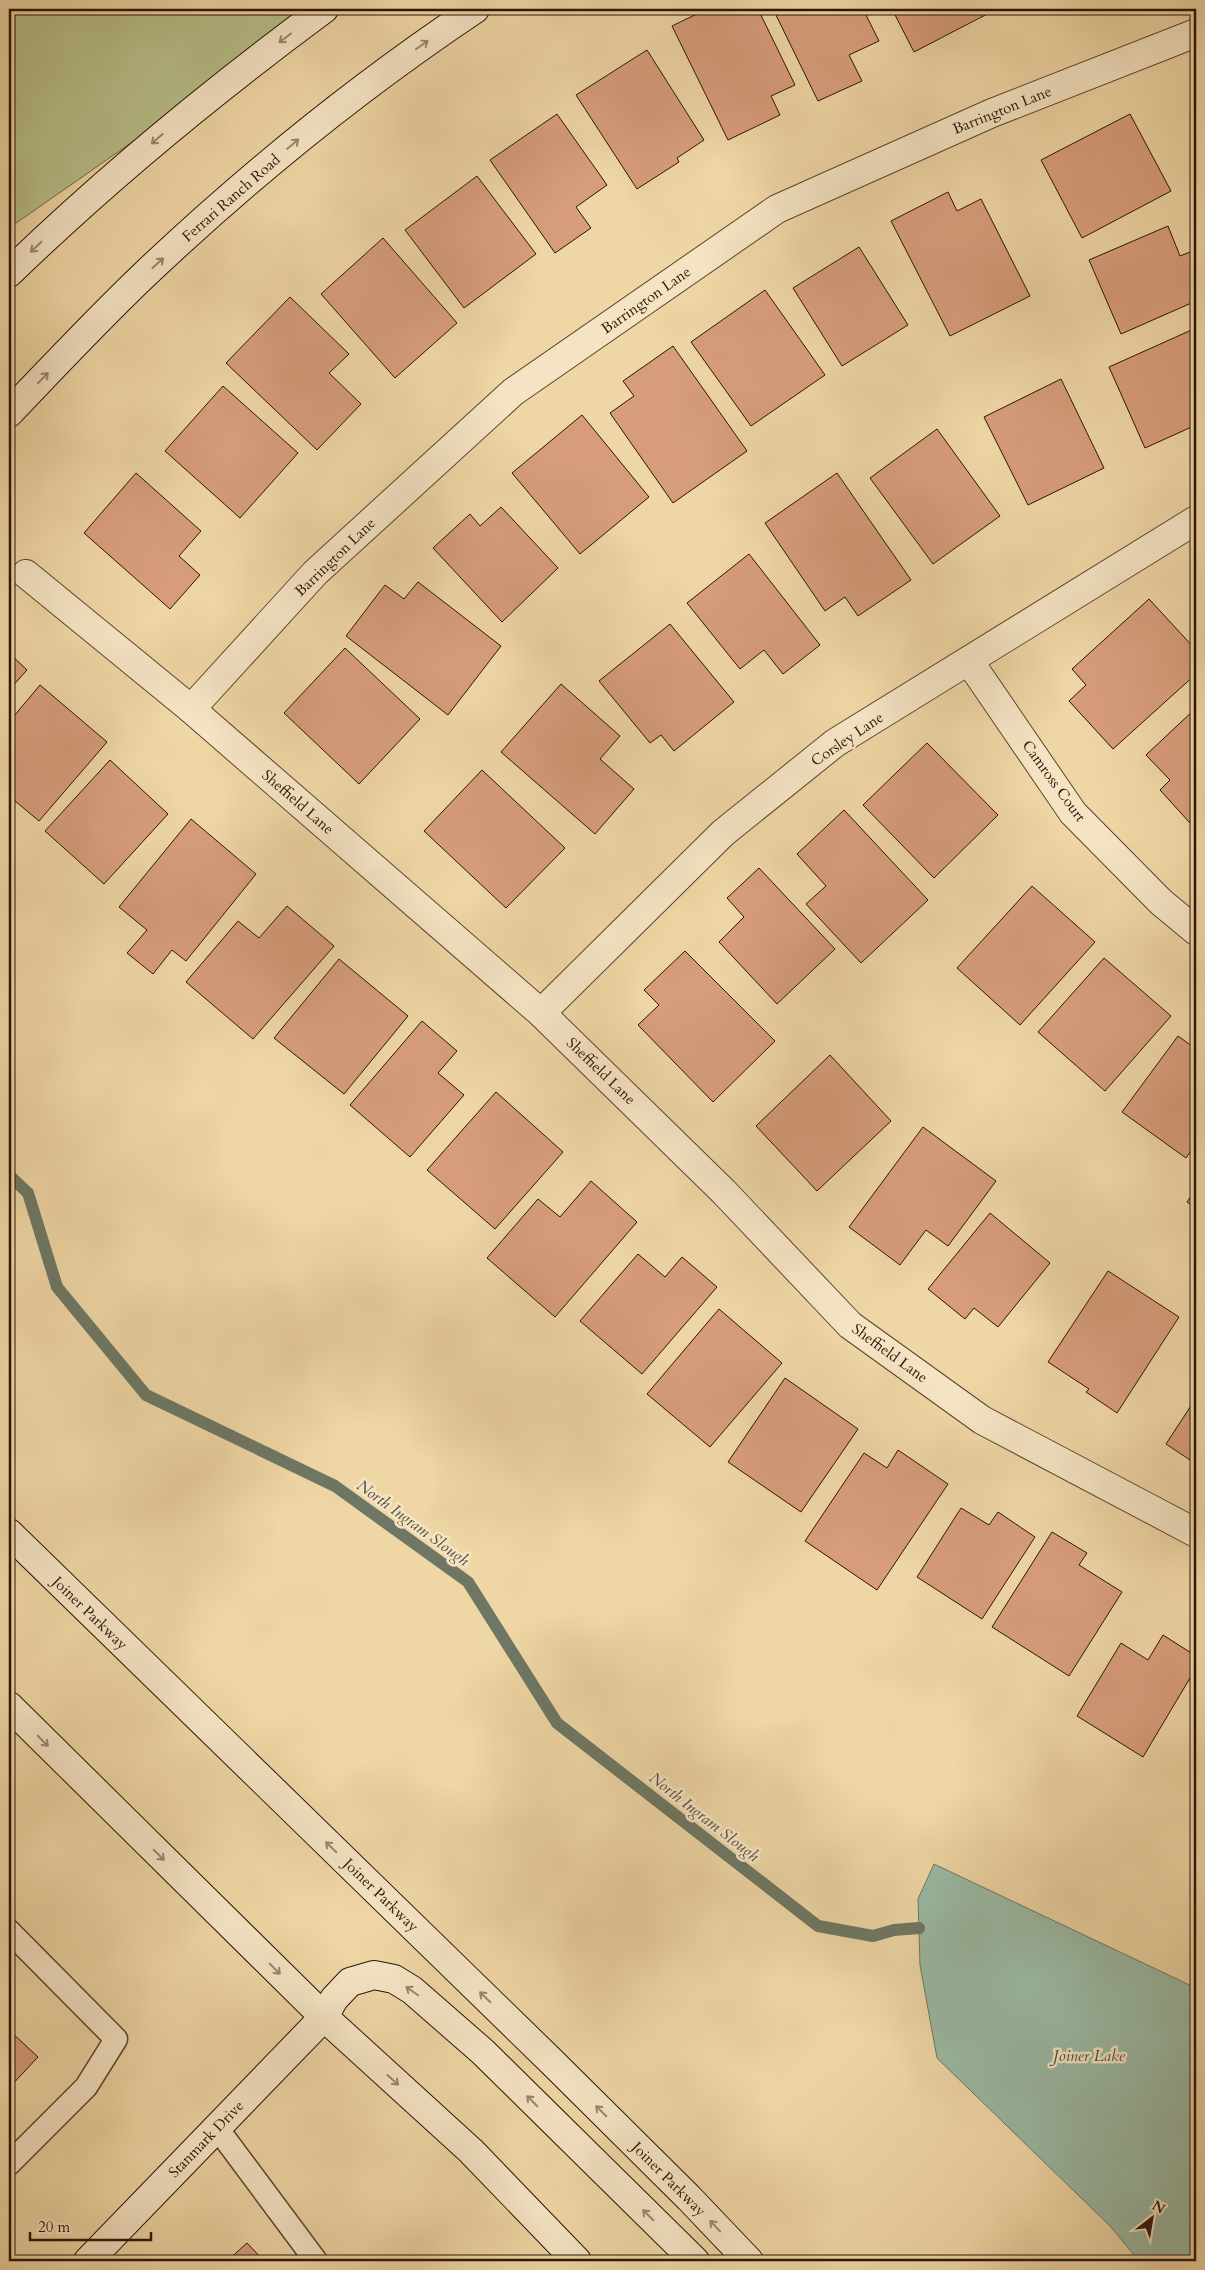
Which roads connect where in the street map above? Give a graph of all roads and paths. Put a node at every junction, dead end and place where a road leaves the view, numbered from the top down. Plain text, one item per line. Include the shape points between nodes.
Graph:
1 (324, 9) edge
2 (475, 9) edge
3 (1196, 34) edge
4 (9, 273) edge
5 (9, 412) edge
6 (1196, 520) edge
7 (26, 574) dead end
8 (969, 661) junction
9 (191, 709) junction
10 (1196, 931) edge
11 (541, 1013) junction
12 (9, 1533) edge
13 (1196, 1533) edge
14 (9, 1706) edge
15 (9, 1931) edge
16 (324, 2018) junction
17 (217, 2128) junction
18 (9, 2164) edge
19 (88, 2261) edge
20 (316, 2261) edge
21 (577, 2261) edge
22 (695, 2261) edge
23 (749, 2261) edge

1 -> 4 street via 173,125 74,210
5 -> 2 street, Ferrari Ranch Road via 142,277 237,192 390,68
3 - 9 street, Barrington Lane via 992,113 776,209 514,392 315,573
6 - 8 street, Corsley Lane
7 - 9 street, Sheffield Lane
8 - 10 street, Camross Court via 1073,813 1161,902
8 - 11 street, Corsley Lane via 835,744 723,833
9 - 11 street, Sheffield Lane
11 - 13 street, Sheffield Lane via 724,1192 850,1325 982,1420
23 -> 12 street, Joiner Parkway via 566,2076
14 -> 16 street
15 - 18 lane via 116,2039 86,2088
16 - 17 street, Stanmark Drive
16 -> 21 street via 471,2151
22 -> 16 street, Stanmark Drive via 483,2052 412,1990 394,1979 374,1975 350,1982 334,1999
17 - 19 street, Stanmark Drive
17 - 20 lane

